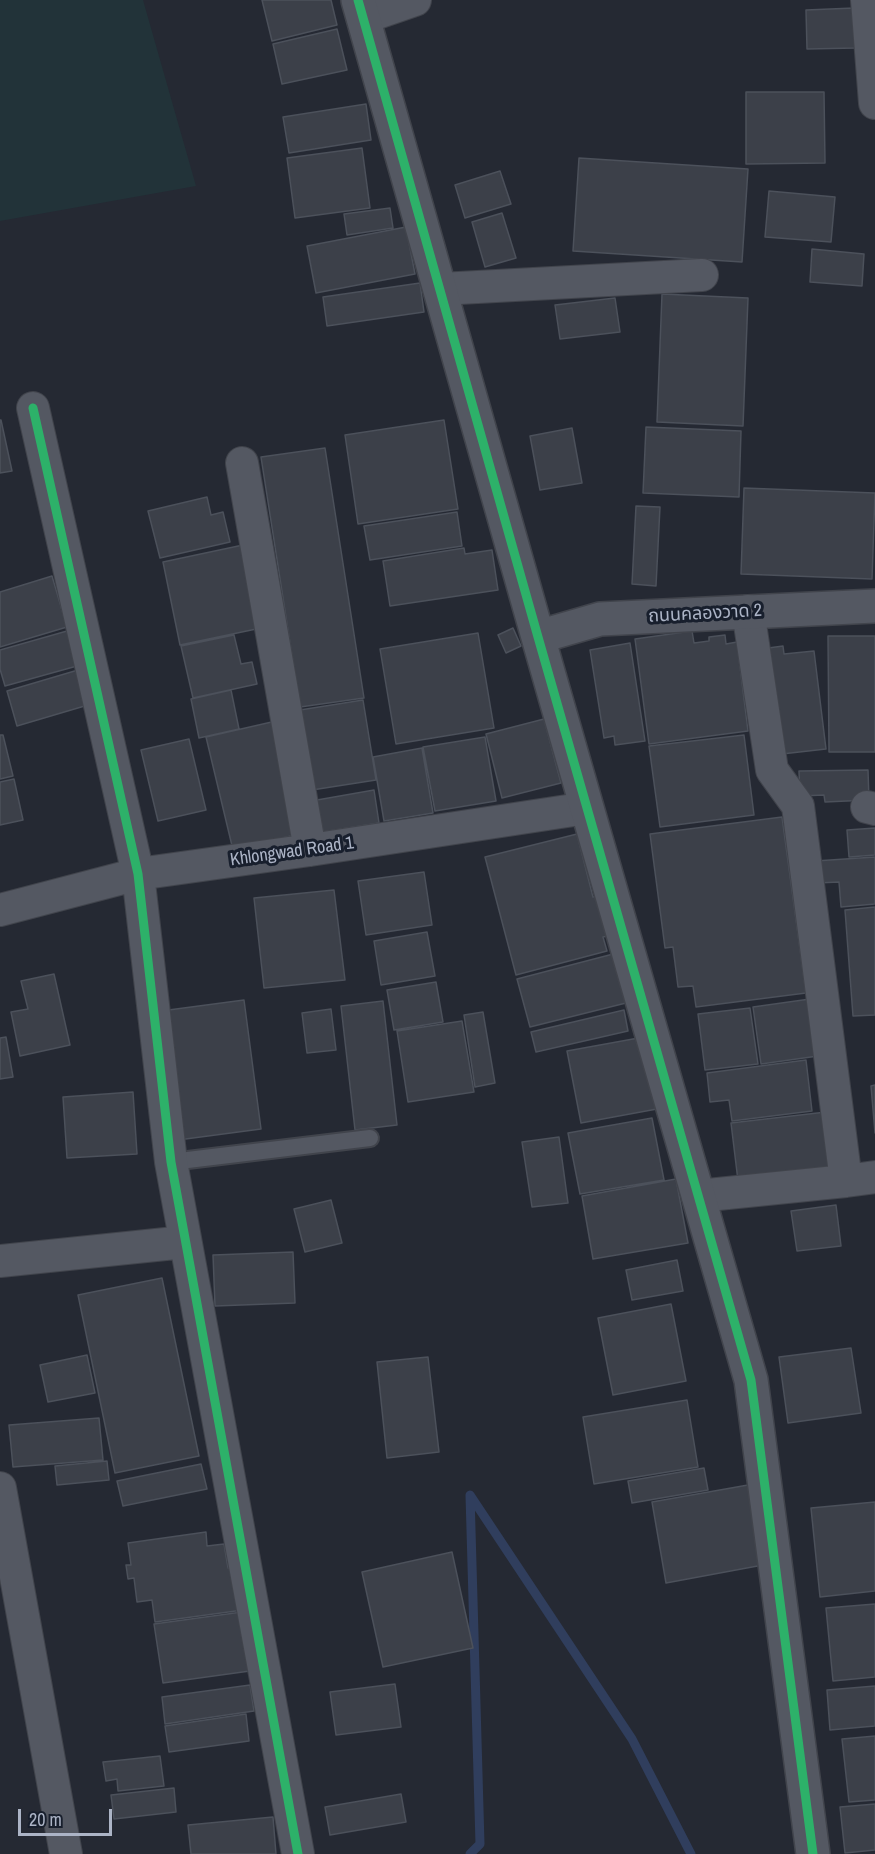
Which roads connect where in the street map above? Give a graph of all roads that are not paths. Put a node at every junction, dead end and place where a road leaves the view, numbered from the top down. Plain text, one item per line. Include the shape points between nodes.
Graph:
1 (415, 0) edge
2 (867, 0) edge
3 (360, 9) edge
4 (875, 103) edge
5 (702, 275) dead end
6 (440, 290) junction
7 (33, 408) dead end
8 (242, 463) dead end
9 (875, 606) edge
10 (748, 611) junction
11 (538, 638) junction
12 (587, 808) junction
13 (310, 850) junction
14 (138, 874) junction
15 (0, 910) edge
16 (370, 1138) dead end
17 (171, 1162) junction
18 (860, 1179) edge
19 (698, 1197) junction
20 (185, 1242) junction
21 (0, 1261) edge
22 (0, 1488) edge
23 (66, 1854) edge
24 (298, 1854) edge
25 (813, 1854) edge

1 - 3 street
2 - 4 street
3 - 6 street
5 - 6 street
6 - 11 street
7 - 14 street
8 - 13 street
9 - 10 street, ถนนคลองวาด 2
10 - 11 street, ถนนคลองวาด 2 via 600,620
10 - 18 street via 772,770 798,806
11 - 12 street
12 - 13 street, Khlongwad Road 1
12 - 19 street
13 - 14 street, Khlongwad Road 1
14 - 15 street, Khlongwad Road 1
14 - 17 street
16 - 17 lane
17 - 20 street
18 - 19 street
19 - 25 street via 751,1380
20 - 21 street
20 - 24 street
22 - 23 street

